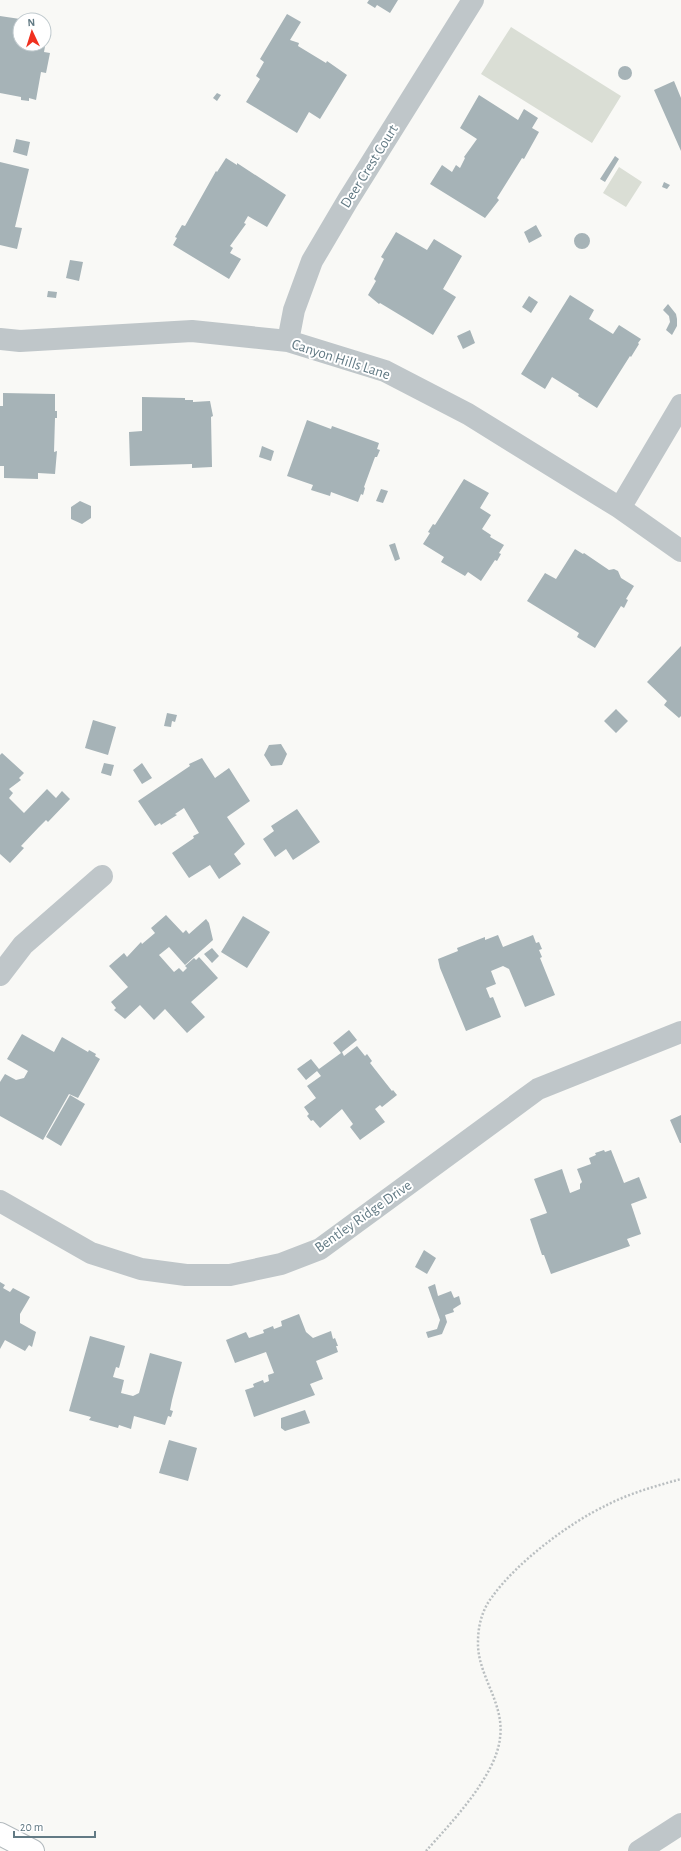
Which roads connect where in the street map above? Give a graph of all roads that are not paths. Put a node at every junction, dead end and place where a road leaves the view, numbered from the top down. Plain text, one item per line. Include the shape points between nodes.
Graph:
1 (473, 0) edge
2 (0, 339) edge
3 (288, 341) junction
4 (681, 405) edge
5 (620, 508) junction
6 (681, 551) edge
7 (102, 876) dead end
8 (0, 974) edge
9 (681, 1032) edge
10 (0, 1201) edge
11 (681, 1824) edge
12 (0, 1834) edge
13 (33, 1851) edge
14 (639, 1851) edge

1 - 3 street, Deer Crest Court via 312,261 294,310
2 - 3 street, Canyon Hills Lane via 20,341 192,331
3 - 5 street, Canyon Hills Lane via 385,371 468,414
4 - 5 street
5 - 6 street, Canyon Hills Lane
7 - 8 street via 23,945
9 - 10 street, Bentley Ridge Drive via 538,1089 320,1249 281,1264 230,1275 186,1275 141,1269 91,1253
11 - 14 street
12 - 13 main road

